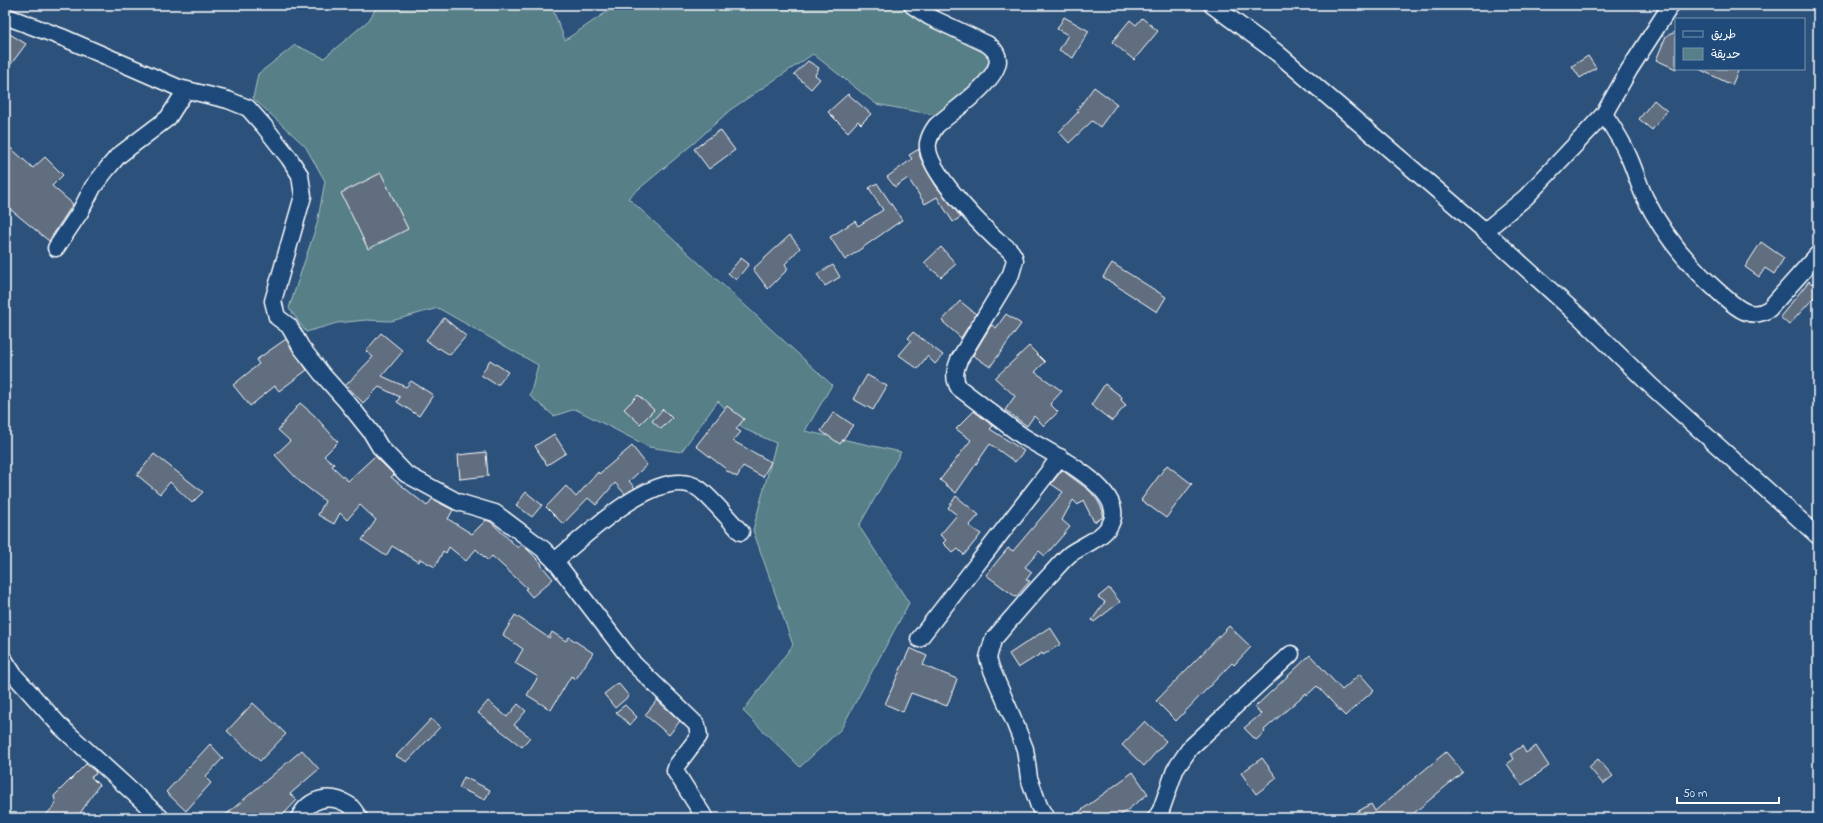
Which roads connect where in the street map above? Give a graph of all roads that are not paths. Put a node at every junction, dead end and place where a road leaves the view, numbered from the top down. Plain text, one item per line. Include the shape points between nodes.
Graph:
1 (912, 5) edge
2 (1212, 5) edge
3 (1671, 5) edge
4 (5, 16) edge
5 (186, 90) junction
6 (1604, 114) junction
7 (1485, 231) junction
8 (56, 248) dead end
9 (1818, 254) edge
10 (1060, 457) junction
11 (741, 532) dead end
12 (1818, 536) edge
13 (555, 561) junction
14 (919, 639) dead end
15 (1291, 654) dead end
16 (5, 661) edge
17 (161, 818) edge
18 (299, 818) edge
19 (358, 818) edge
20 (705, 818) edge
21 (1046, 818) edge
22 (1156, 818) edge

1 - 10 street via 930,17 987,44 995,50 998,60 988,79 962,106 934,128 928,143 929,155 940,178 997,240 1010,250 1015,260 1011,274 959,360 955,382 959,388 1025,437
2 - 7 street via 1276,52
3 - 6 street
4 - 5 street
5 - 8 street via 168,118 118,156 107,168
5 - 13 street via 228,100 248,108 290,158 300,175 303,196 273,301 277,317 289,326 322,374 347,402 380,447 406,474 458,502 495,513 544,549
6 - 7 street via 1526,197
6 - 9 street via 1627,153 1644,197 1674,246 1708,283 1739,308 1751,314 1761,315
7 - 12 street via 1651,386
10 - 14 street
10 - 21 street via 1089,477 1107,498 1113,515 1111,522 1106,530 1069,555 1045,580 993,640 988,658 1014,721 1024,749 1029,778
11 - 13 street via 699,489 688,483 670,483 632,500
13 - 20 street via 634,664 697,725 699,736 675,771
15 - 22 street via 1190,748 1175,770
16 - 17 street via 14,675 61,727
18 - 19 street via 304,808 315,800 332,798 350,806

